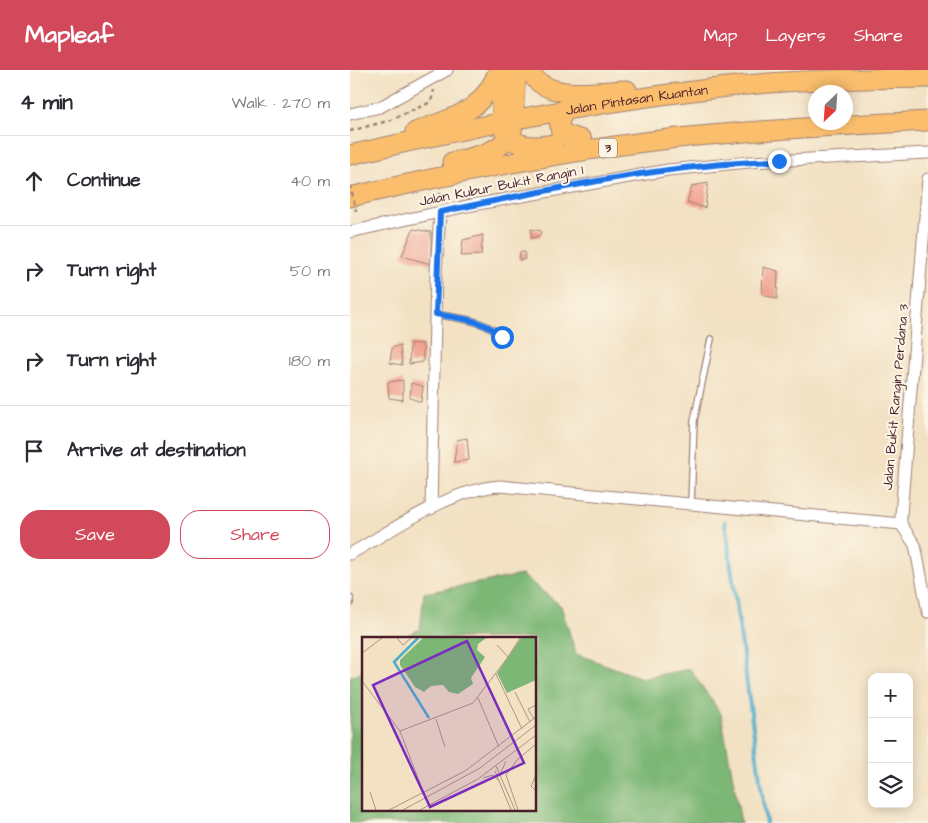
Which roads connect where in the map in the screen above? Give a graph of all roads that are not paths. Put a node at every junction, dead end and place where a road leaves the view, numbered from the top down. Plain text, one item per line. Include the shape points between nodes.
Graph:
1 (447, 70) edge
2 (500, 70) edge
3 (517, 70) edge
4 (530, 70) edge
5 (928, 78) edge
6 (686, 92) junction
7 (566, 109) junction
8 (350, 114) edge
9 (928, 121) edge
10 (869, 124) junction
11 (508, 127) junction
12 (582, 140) junction
13 (369, 150) junction
14 (928, 153) edge
15 (350, 154) edge
16 (928, 179) edge
17 (350, 185) edge
18 (353, 204) edge
19 (440, 212) junction
20 (350, 232) edge
21 (436, 314) junction
22 (502, 337) dead end
23 (711, 339) dead end
24 (691, 503) junction
25 (430, 509) junction
26 (901, 524) junction
27 (350, 554) edge
28 (350, 598) edge
29 (350, 603) edge
30 (928, 612) edge

1 - 8 street via 380,107
2 - 11 main road
2 - 13 highway via 487,95 476,105
3 - 11 main road
4 - 6 highway via 536,82 555,91 633,89
5 - 6 highway, Jalan Pintasan Kuantan via 815,80
6 - 7 highway, Jalan Pintasan Kuantan
7 - 11 highway, Jalan Pintasan Kuantan
7 - 12 highway via 558,121 562,133
9 - 10 highway, 3
10 - 12 highway via 770,122 673,127
10 - 18 highway, 3 via 679,138 584,151 482,168
11 - 12 highway via 521,146
11 - 13 highway, Jalan Pintasan Kuantan
11 - 17 highway via 482,154
13 - 15 highway, Jalan Pintasan Kuantan
14 - 19 street, Jalan Kubur Bukit Rangin 1 via 692,167
16 - 26 street, Jalan Bukit Rangin Perdana 3
19 - 20 street, Jalan Kubur Bukit Rangin 1
19 - 21 street
21 - 22 lane via 482,323
21 - 25 street
23 - 24 lane via 694,421
24 - 25 street via 500,486 467,492
24 - 26 street
25 - 27 street
26 - 30 street via 915,545
28 - 29 lane

